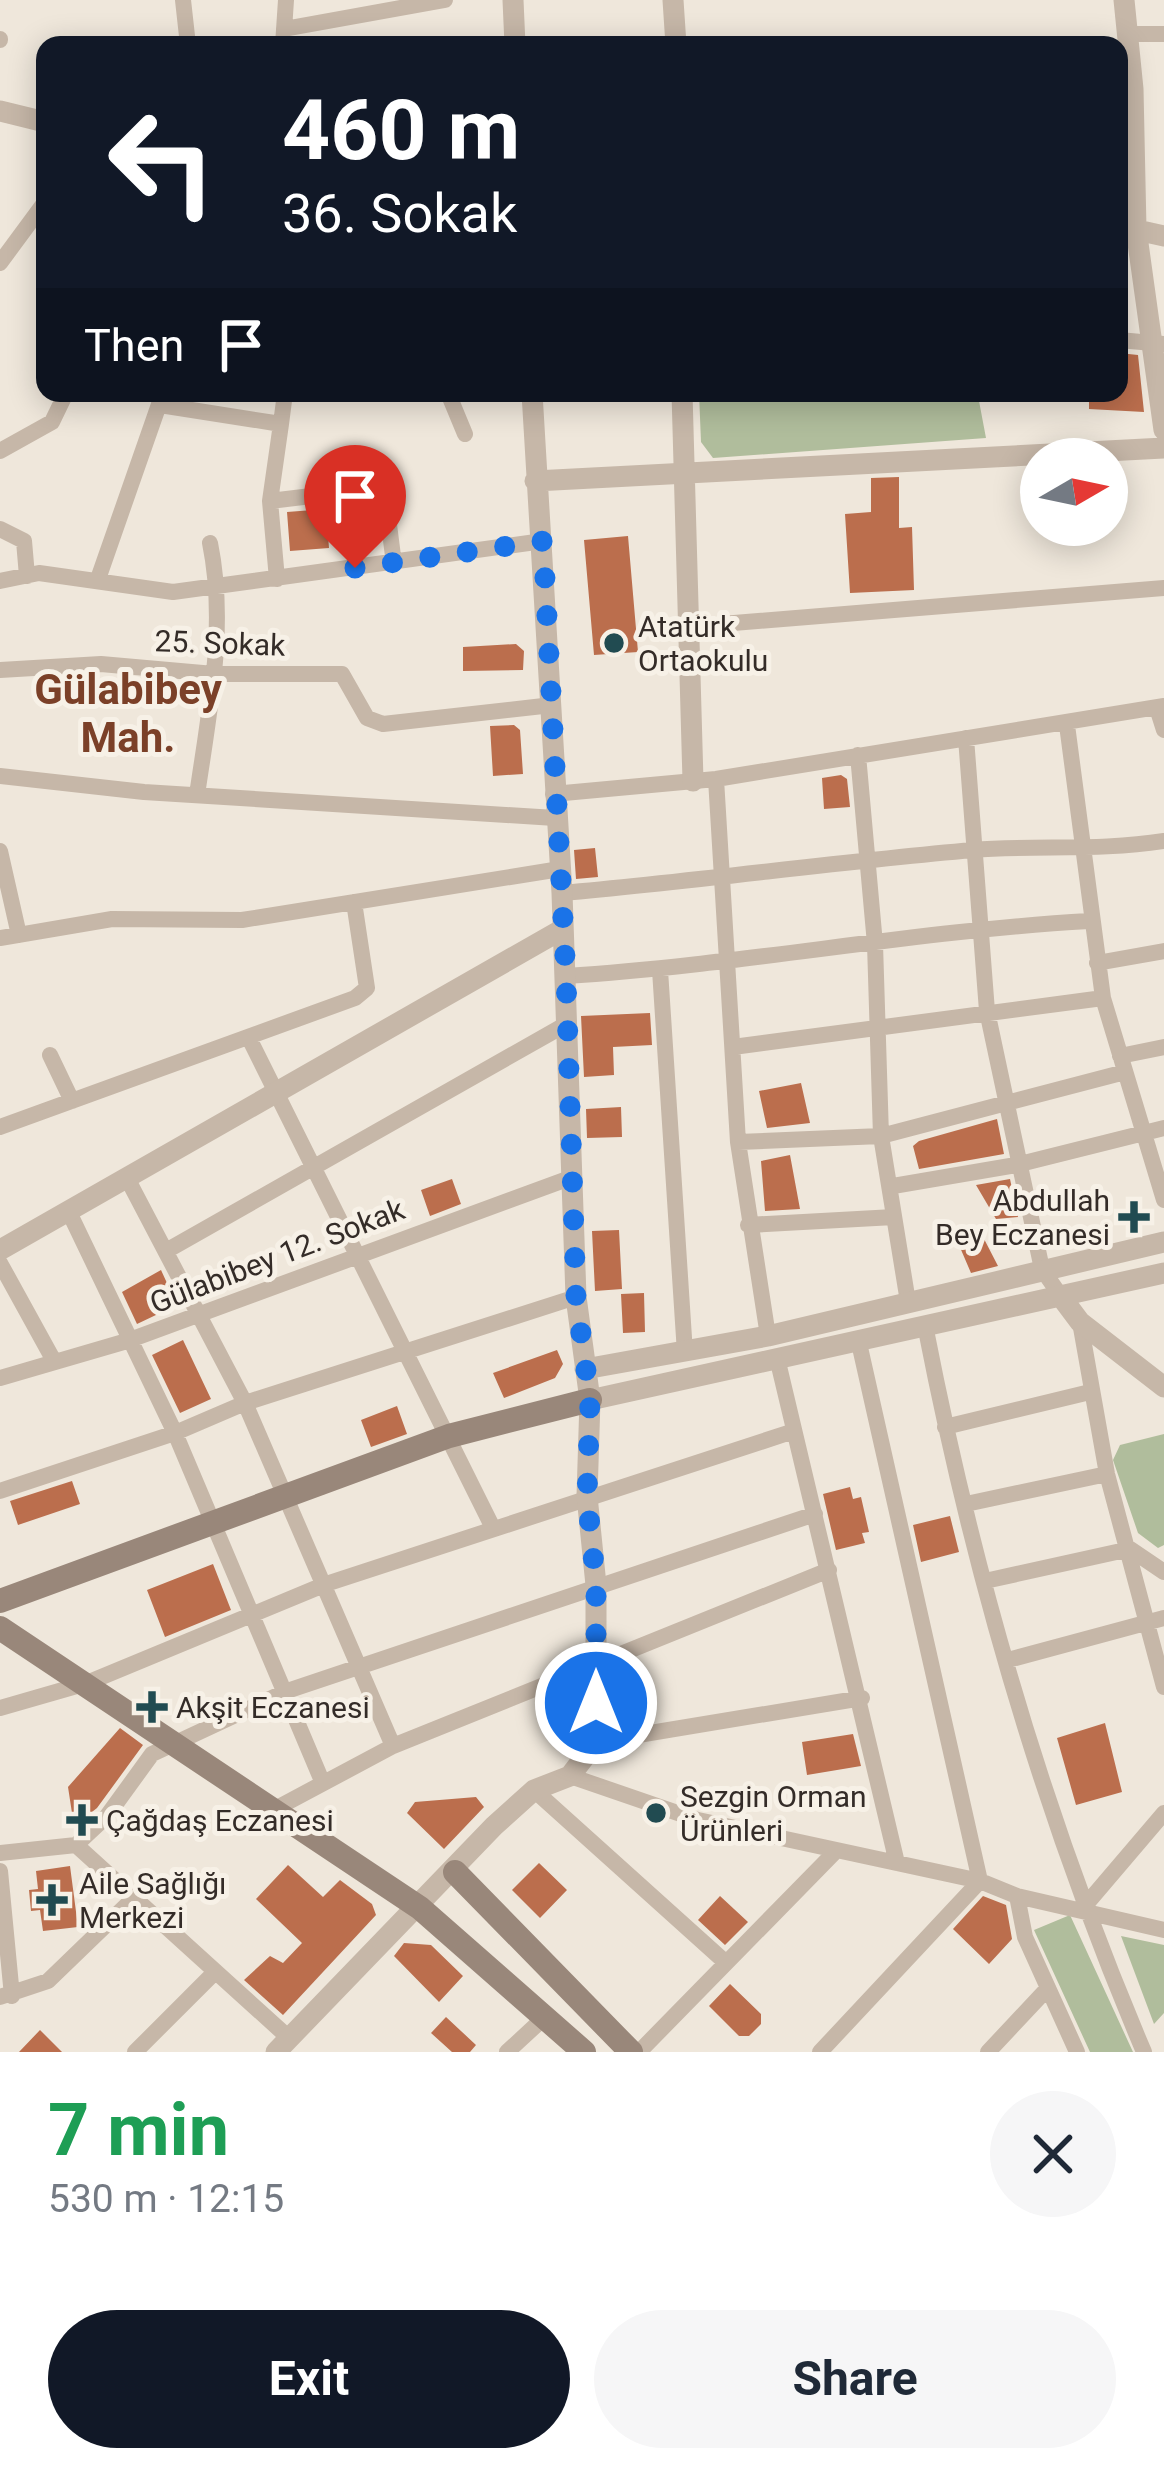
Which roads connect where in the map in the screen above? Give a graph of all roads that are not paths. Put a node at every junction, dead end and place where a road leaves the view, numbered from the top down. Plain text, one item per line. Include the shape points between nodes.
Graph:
1 (183, 0) edge
2 (286, 0) edge
3 (445, 0) edge
4 (513, 0) edge
5 (673, 0) edge
6 (1124, 0) edge
7 (1128, 34) joint
8 (1164, 34) edge
9 (185, 36) edge
10 (284, 36) edge
11 (288, 36) edge
12 (515, 36) edge
13 (675, 36) edge
14 (0, 111) edge
15 (36, 120) edge
16 (36, 214) edge
17 (1128, 228) edge
18 (1128, 232) edge
19 (1164, 236) edge
20 (0, 263) edge
21 (1156, 342) edge
22 (62, 402) edge
23 (160, 402) edge
24 (175, 402) edge
25 (284, 402) edge
26 (452, 402) edge
27 (532, 402) edge
28 (682, 402) edge
29 (281, 424) junction
30 (1164, 430) edge
31 (465, 434) dead end
32 (1164, 448) edge
33 (0, 451) edge
34 (682, 472) junction
35 (535, 481) junction
36 (270, 501) junction
37 (0, 529) edge
38 (543, 541) junction
39 (210, 543) dead end
40 (394, 564) junction
41 (28, 575) junction
42 (278, 578) junction
43 (98, 579) junction
44 (0, 580) edge
45 (218, 582) junction
46 (1164, 588) edge
47 (685, 627) junction
48 (0, 670) edge
49 (214, 674) junction
50 (552, 705) junction
51 (1160, 707) edge
52 (1066, 725) junction
53 (1164, 730) edge
54 (966, 738) junction
55 (857, 755) junction
56 (0, 776) edge
57 (705, 780) junction
58 (553, 794) junction
59 (197, 795) junction
60 (555, 818) junction
61 (1164, 841) edge
62 (1082, 843) junction
63 (977, 850) junction
64 (0, 851) edge
65 (867, 861) junction
66 (560, 869) junction
67 (718, 879) junction
68 (562, 893) junction
69 (354, 902) junction
70 (1089, 921) junction
71 (981, 927) junction
72 (561, 930) junction
73 (20, 934) junction
74 (0, 938) edge
75 (875, 944) junction
76 (1164, 951) edge
77 (1097, 963) junction
78 (725, 964) junction
79 (660, 970) junction
80 (566, 976) junction
81 (1103, 998) junction
82 (987, 1011) junction
83 (563, 1026) junction
84 (877, 1028) junction
85 (249, 1038) junction
86 (733, 1047) junction
87 (1164, 1047) edge
88 (50, 1055) dead end
89 (1123, 1064) junction
90 (274, 1093) junction
91 (72, 1101) junction
92 (1006, 1104) junction
93 (0, 1126) edge
94 (1164, 1128) edge
95 (1144, 1134) junction
96 (881, 1136) junction
97 (738, 1142) junction
98 (313, 1166) junction
99 (1016, 1166) junction
100 (127, 1178) junction
101 (570, 1178) junction
102 (893, 1186) junction
103 (1164, 1200) edge
104 (68, 1210) junction
105 (894, 1217) junction
106 (748, 1226) junction
107 (1164, 1242) edge
108 (0, 1250) edge
109 (166, 1251) junction
110 (356, 1253) junction
111 (0, 1263) edge
112 (1042, 1269) junction
113 (1164, 1274) edge
114 (576, 1297) junction
115 (1062, 1298) junction
116 (908, 1302) junction
117 (201, 1315) junction
118 (1080, 1322) junction
119 (926, 1330) junction
120 (768, 1336) junction
121 (127, 1341) junction
122 (859, 1343) junction
123 (408, 1350) junction
124 (685, 1353) junction
125 (54, 1361) junction
126 (778, 1362) junction
127 (585, 1369) junction
128 (0, 1378) edge
129 (1164, 1387) edge
130 (1090, 1392) junction
131 (590, 1400) junction
132 (245, 1402) junction
133 (945, 1427) junction
134 (794, 1431) junction
135 (175, 1433) junction
136 (449, 1436) junction
137 (1108, 1474) junction
138 (0, 1491) edge
139 (587, 1496) junction
140 (288, 1499) junction
141 (966, 1504) junction
142 (815, 1514) junction
143 (215, 1524) junction
144 (493, 1528) junction
145 (1130, 1550) junction
146 (1162, 1568) edge
147 (829, 1570) junction
148 (985, 1581) junction
149 (326, 1584) junction
150 (596, 1585) junction
151 (0, 1601) edge
152 (255, 1618) junction
153 (1157, 1621) edge
154 (0, 1628) edge
155 (1008, 1660) junction
156 (596, 1663) junction
157 (362, 1665) junction
158 (87, 1684) junction
159 (1164, 1688) edge
160 (287, 1691) junction
161 (862, 1698) junction
162 (0, 1708) edge
163 (173, 1741) junction
164 (596, 1742) junction
165 (393, 1746) junction
166 (570, 1776) junction
167 (322, 1781) junction
168 (534, 1790) junction
169 (275, 1809) junction
170 (1164, 1814) edge
171 (76, 1845) junction
172 (0, 1853) edge
173 (834, 1853) junction
174 (897, 1863) junction
175 (0, 1870) edge
176 (455, 1871) junction
177 (980, 1881) junction
178 (136, 1896) junction
179 (1018, 1896) junction
180 (420, 1908) junction
181 (1083, 1908) junction
182 (1164, 1930) edge
183 (724, 1961) junction
184 (215, 1972) junction
185 (1048, 1988) junction
186 (6, 1996) edge
187 (546, 2016) junction
188 (282, 2045) edge
189 (135, 2052) edge
190 (507, 2052) edge
191 (584, 2052) edge
192 (635, 2052) edge
193 (820, 2052) edge
194 (988, 2052) edge
195 (1077, 2052) edge
196 (1144, 2052) edge

1 - 9 street
2 - 10 street
3 - 11 street
4 - 12 street
5 - 13 street
6 - 7 street
7 - 8 street
14 - 15 street
16 - 20 street
17 - 19 street
18 - 21 street
21 - 30 street
22 - 33 street via 52,422
23 - 43 street
24 - 29 street
25 - 29 street
26 - 31 street
27 - 35 street
28 - 34 street
29 - 36 street
32 - 34 street
34 - 35 street
34 - 47 street
35 - 38 street
36 - 40 street via 377,488 385,493
36 - 42 street
37 - 41 street via 24,541
38 - 40 street
38 - 50 street
39 - 45 street
40 - 42 street
41 - 43 street
41 - 44 street
42 - 45 street
43 - 45 street via 173,592
45 - 49 street
46 - 47 street
47 - 57 street
48 - 49 street, 25. Sokak via 101,664
49 - 50 street, 25. Sokak via 347,675 367,718 383,724
49 - 59 street
50 - 58 street
51 - 52 street
51 - 53 street
52 - 54 street
52 - 62 street
54 - 55 street
54 - 63 street
55 - 57 street
55 - 65 street
56 - 59 street
57 - 58 street
57 - 67 street
58 - 60 street
59 - 60 street
60 - 66 street
61 - 62 street via 1102,851
62 - 63 street
62 - 70 street
63 - 65 street
63 - 71 street
64 - 73 street
65 - 67 street
65 - 75 street
66 - 68 street
66 - 69 street
67 - 68 street
67 - 78 street
68 - 72 street
69 - 73 street via 242,920 112,919
69 - 85 street via 367,988
70 - 71 street
70 - 77 street
71 - 75 street
71 - 82 street
72 - 80 street
72 - 90 street
73 - 74 street
75 - 78 street
75 - 84 street
76 - 77 street
77 - 81 street
78 - 79 street
78 - 86 street
79 - 80 street
79 - 124 street
80 - 83 street
81 - 82 street
81 - 89 street
82 - 84 street
82 - 92 street
83 - 98 street
83 - 101 street
84 - 86 street
84 - 96 street
85 - 90 street
85 - 91 street
86 - 97 street
87 - 89 street
88 - 91 street
89 - 92 street
89 - 95 street
90 - 98 street
90 - 100 street
91 - 93 street
92 - 96 street
92 - 99 street
94 - 95 street
95 - 99 street
95 - 103 street
96 - 97 street
96 - 102 street
97 - 106 street
98 - 109 street
98 - 110 street
99 - 102 street
99 - 112 street
100 - 104 street
100 - 109 street
101 - 110 street, Gülabibey 12. Sokak
101 - 114 street
102 - 105 street
104 - 108 street
104 - 121 street
105 - 106 street
105 - 116 street
106 - 120 street
107 - 112 street
109 - 117 street
110 - 117 street, Gülabibey 12. Sokak
110 - 123 street
111 - 125 street
112 - 115 street
112 - 116 street
113 - 115 street
114 - 123 street
114 - 127 street
115 - 118 street
115 - 119 street
116 - 120 street
117 - 121 street, Gülabibey 12. Sokak
117 - 132 street
118 - 129 street
118 - 130 street
119 - 122 street
119 - 133 street
120 - 124 street
121 - 125 street, Gülabibey 12. Sokak
121 - 135 street
122 - 126 street
122 - 177 street
123 - 132 street
123 - 136 street
124 - 127 street
125 - 128 street, Gülabibey 12. Sokak
126 - 131 street
126 - 134 street
127 - 131 street
130 - 133 street
130 - 137 street
131 - 136 main road
131 - 139 street
132 - 135 street
132 - 140 street
133 - 141 street
134 - 139 street
134 - 142 street
135 - 138 street
135 - 143 street
136 - 140 main road
136 - 144 street
137 - 141 street
137 - 145 street
139 - 144 street
139 - 150 street
140 - 143 main road
140 - 149 street
141 - 148 street
142 - 147 street
142 - 150 street
143 - 151 main road
143 - 152 street
144 - 149 street
145 - 146 street
145 - 148 street
145 - 153 street
147 - 156 street
147 - 161 street
148 - 155 street
149 - 152 street
149 - 157 street
150 - 156 street
150 - 157 street
152 - 158 street
152 - 160 street
153 - 155 street
153 - 159 street
154 - 158 main road
155 - 181 street
156 - 164 street
156 - 165 street
157 - 160 street
157 - 165 street
158 - 162 street
158 - 163 main road
160 - 163 street
160 - 167 street
161 - 164 street
161 - 174 street
163 - 169 main road
163 - 171 street via 152,1754
164 - 166 street
165 - 167 street
166 - 168 street
166 - 173 street via 698,1820
167 - 169 street
168 - 176 street
168 - 183 street
169 - 180 main road
170 - 181 street
171 - 172 street
171 - 178 street
173 - 174 street
173 - 183 street
174 - 177 street
175 - 186 street
176 - 180 street
176 - 192 main road
177 - 179 street
177 - 193 street
178 - 184 street
178 - 186 street via 48,1981
179 - 181 street
179 - 185 street via 1024,1937
180 - 187 main road
180 - 188 street
181 - 182 street
181 - 196 street
183 - 192 street
184 - 188 street
184 - 189 street
185 - 194 street
185 - 195 street
187 - 190 street
187 - 191 main road

